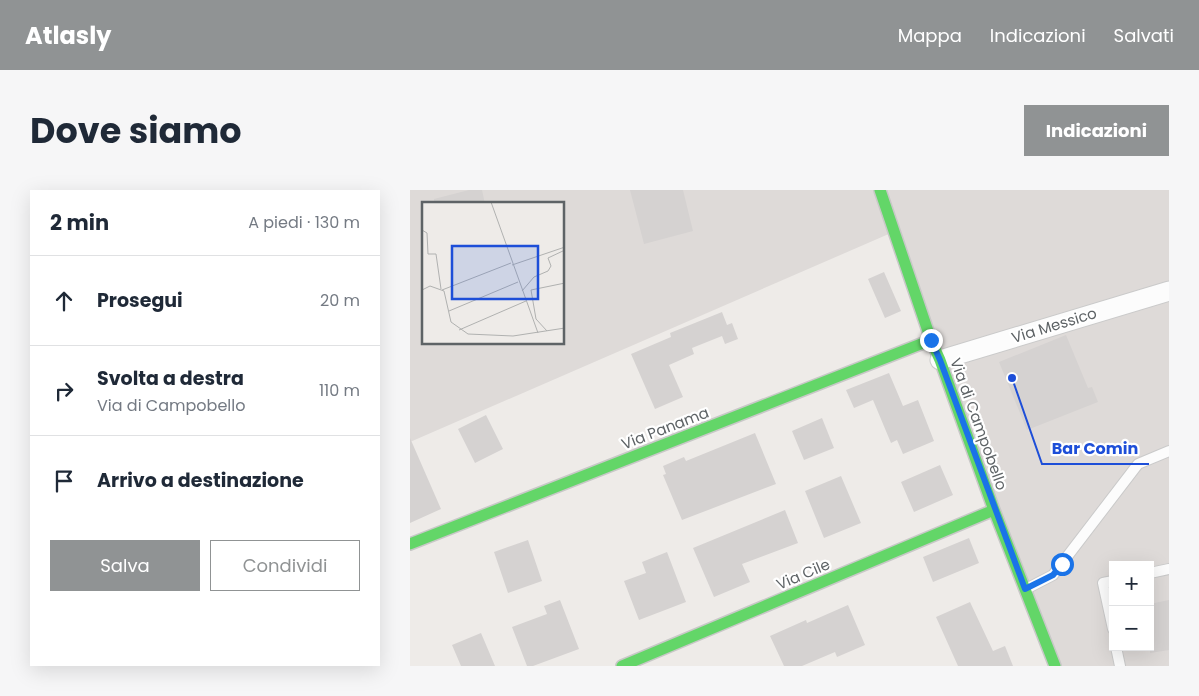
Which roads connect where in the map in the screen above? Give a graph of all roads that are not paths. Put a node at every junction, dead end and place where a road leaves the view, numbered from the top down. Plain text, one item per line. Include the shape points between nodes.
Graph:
1 (880, 190) edge
2 (1169, 291) edge
3 (931, 340) junction
4 (940, 360) junction
5 (1169, 450) edge
6 (994, 510) junction
7 (410, 544) edge
8 (1169, 569) edge
9 (1154, 572) edge
10 (1109, 582) edge
11 (1025, 589) junction
12 (1109, 611) edge
13 (1117, 651) edge
14 (622, 666) edge
15 (1055, 666) edge
16 (1120, 666) edge

1 - 3 street, Via di Campobello
2 - 4 street, Via Messico
3 - 4 street, Via di Campobello
3 - 7 street, Via Panama
4 - 6 street, Via di Campobello
5 - 11 lane via 1138,464 1053,575
6 - 11 street, Via di Campobello
6 - 14 street, Via Cile
8 - 9 lane
10 - 12 lane via 1103,583
11 - 15 street, Via di Campobello
13 - 16 lane

